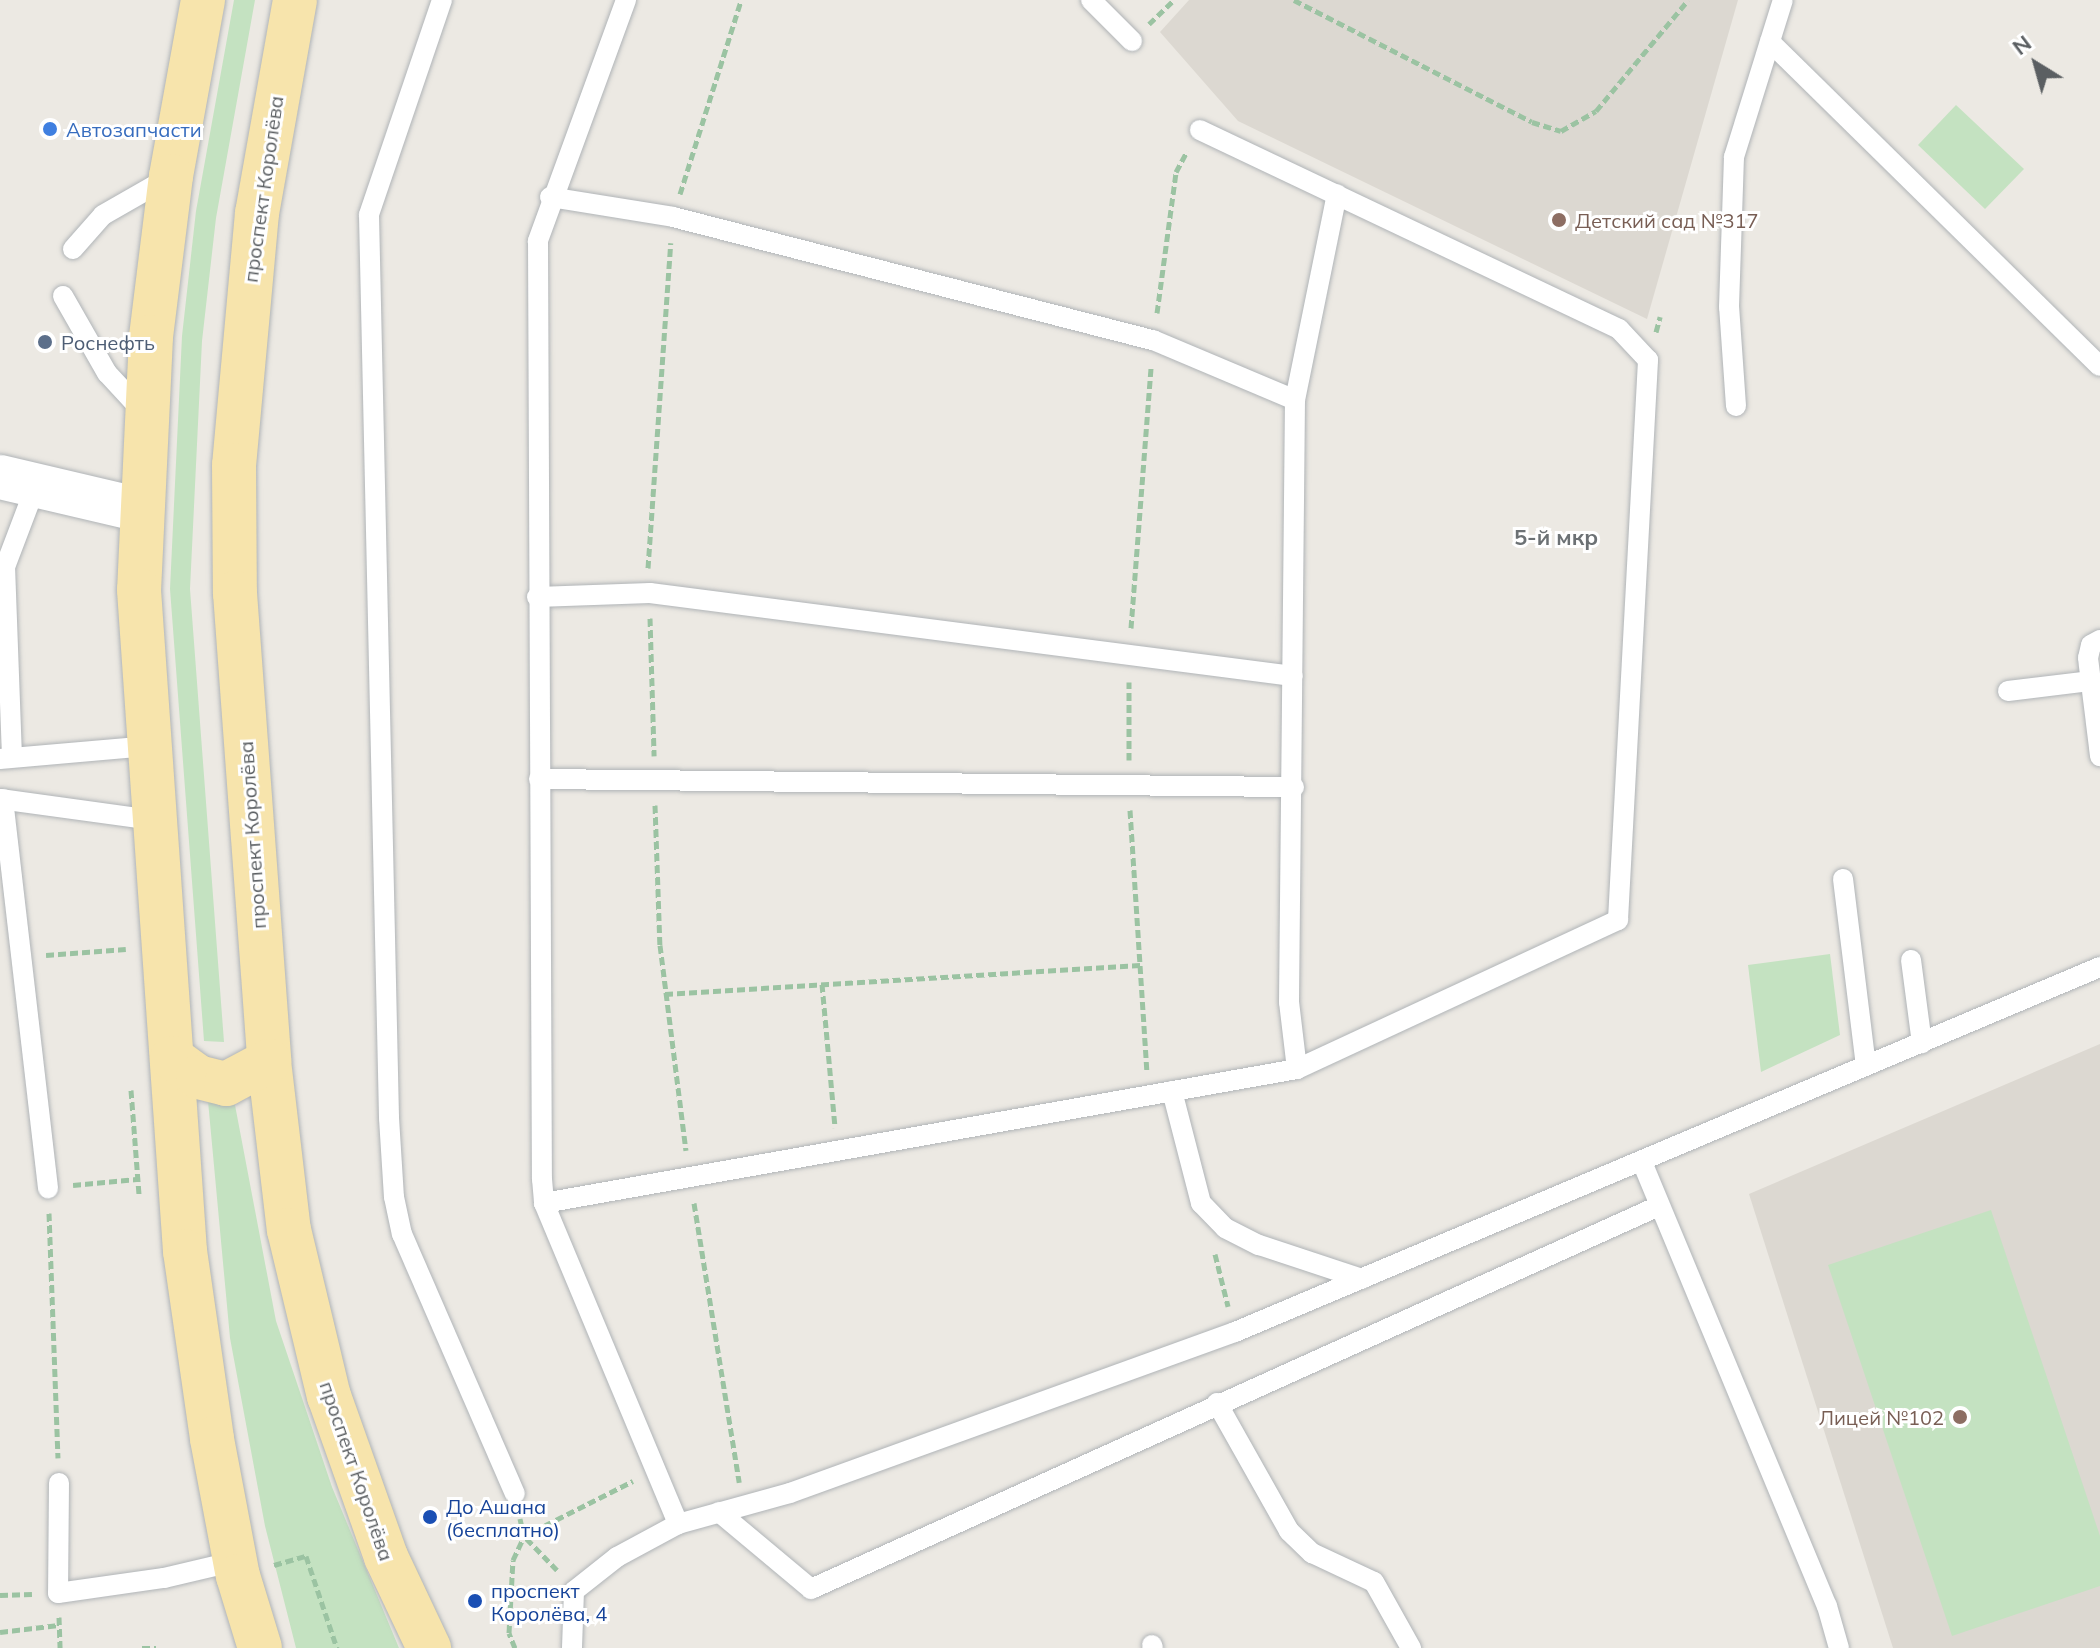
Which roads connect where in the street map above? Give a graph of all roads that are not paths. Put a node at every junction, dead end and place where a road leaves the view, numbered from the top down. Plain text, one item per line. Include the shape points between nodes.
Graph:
1 (203, 0) edge
2 (295, 0) edge
3 (442, 0) edge
4 (626, 0) edge
5 (1091, 0) edge
6 (1783, 0) edge
7 (1132, 41) dead end
8 (1770, 42) junction
9 (1200, 130) road end
10 (171, 176) junction
11 (1337, 194) junction
12 (550, 197) junction
13 (73, 249) dead end
14 (63, 296) dead end
15 (2100, 366) edge
16 (1295, 400) junction
17 (1736, 406) dead end
18 (146, 414) junction
19 (18, 483) edge
20 (141, 510) junction
21 (2, 567) edge
22 (537, 597) junction
23 (2100, 640) edge
24 (1293, 676) junction
25 (2091, 681) junction
26 (2008, 691) dead end
27 (150, 746) junction
28 (2100, 756) edge
29 (6, 758) edge
30 (539, 779) junction
31 (1294, 787) junction
32 (2, 799) edge
33 (154, 820) junction
34 (1843, 879) dead end
35 (1911, 960) dead end
36 (2100, 967) edge
37 (1922, 1043) junction
38 (172, 1058) junction
39 (269, 1061) junction
40 (1866, 1066) junction
41 (1297, 1069) junction
42 (1172, 1091) junction
43 (1642, 1162) junction
44 (48, 1188) road end
45 (544, 1203) junction
46 (1659, 1206) junction
47 (1362, 1279) junction
48 (1217, 1403) junction
49 (59, 1483) road end
50 (515, 1494) road end
51 (719, 1512) junction
52 (678, 1524) junction
53 (237, 1568) junction
54 (260, 1648) edge
55 (429, 1648) edge
56 (572, 1648) edge
57 (1411, 1648) edge
58 (1839, 1648) edge

1 - 10 main road
2 - 39 main road, проспект Королёва via 257,213 234,465 235,593
3 - 50 lane via 369,215 389,1118 402,1234
4 - 12 lane
5 - 7 lane
6 - 8 lane
8 - 15 lane
8 - 17 lane via 1734,157 1729,307
9 - 11 lane
10 - 13 lane via 103,215
10 - 18 main road
11 - 16 lane
11 - 41 lane via 1619,329 1648,360 1618,920
12 - 16 lane via 673,217 1153,340
12 - 22 lane via 538,241 535,289
14 - 18 lane via 107,373
16 - 24 lane
18 - 20 main road
19 - 20 street
19 - 21 lane
20 - 27 main road via 139,590
21 - 29 lane
22 - 24 lane via 650,593
22 - 30 lane
23 - 25 lane via 2091,645 2088,658
24 - 31 lane
25 - 26 lane
25 - 28 lane
27 - 29 lane
27 - 33 main road
30 - 31 lane
30 - 45 lane
31 - 41 lane via 1289,1002
32 - 33 lane
32 - 44 lane
33 - 38 main road
34 - 40 lane
35 - 37 lane
36 - 37 lane
37 - 40 lane
38 - 39 main road via 198,1077 226,1084
38 - 53 main road via 197,1345
39 - 55 main road, проспект Королёва via 289,1230 329,1396 386,1557
40 - 43 lane
41 - 42 lane
42 - 45 lane
42 - 47 lane via 1201,1203 1225,1228 1259,1245
43 - 46 lane
43 - 47 lane
45 - 52 lane
46 - 48 lane
46 - 58 lane via 1827,1606
47 - 51 lane via 1235,1332 790,1493
48 - 51 lane via 811,1589
48 - 57 lane via 1289,1531 1312,1553 1374,1582
49 - 53 lane via 58,1593
51 - 52 lane
52 - 56 lane via 617,1557 574,1591
53 - 54 main road

